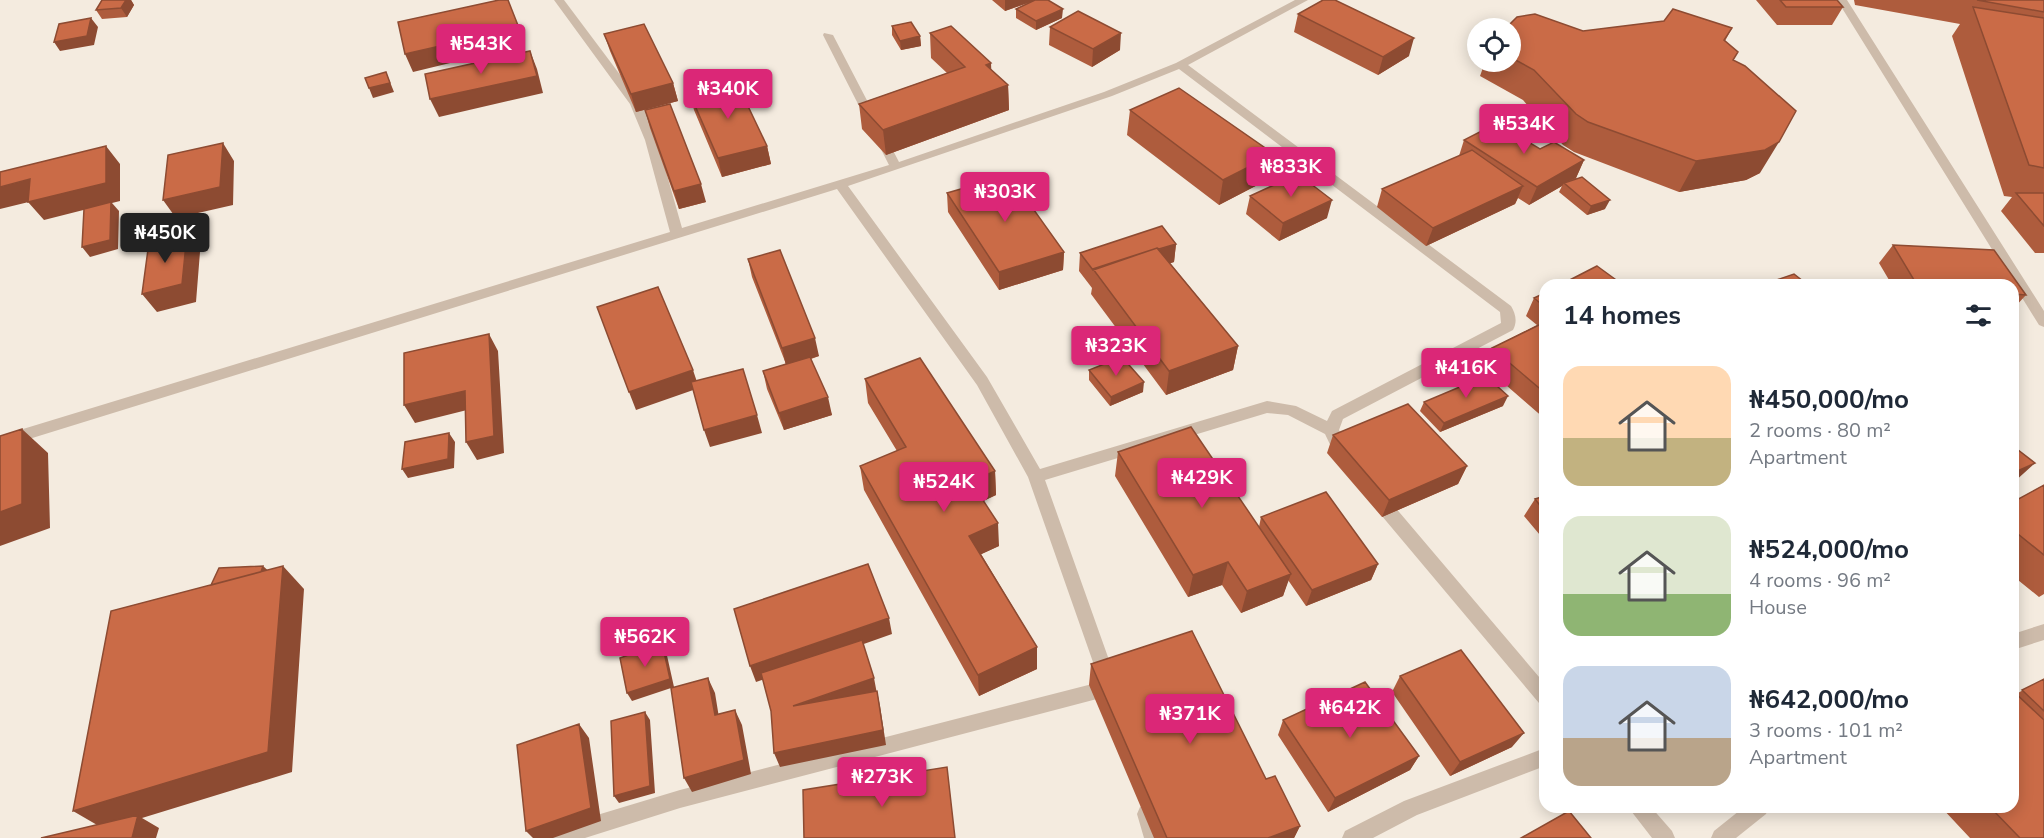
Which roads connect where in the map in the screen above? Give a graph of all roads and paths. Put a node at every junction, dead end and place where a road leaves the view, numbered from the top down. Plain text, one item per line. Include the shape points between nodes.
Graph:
1 (559, 0) edge
2 (1303, 0) edge
3 (1842, 0) edge
4 (828, 34) dead end
5 (1180, 65) junction
6 (896, 167) junction
7 (840, 184) junction
8 (677, 235) junction
9 (2017, 279) edge
10 (2019, 282) edge
11 (2044, 322) edge
12 (1331, 430) junction
13 (0, 442) edge
14 (1348, 464) edge
15 (1035, 476) junction
16 (1364, 482) edge
17 (2044, 632) edge
18 (2019, 640) edge
19 (1539, 690) edge
20 (1539, 759) edge
21 (1141, 795) edge
22 (1643, 813) edge
23 (1752, 813) edge
24 (554, 838) edge
25 (1154, 838) edge
26 (1352, 838) edge
27 (1665, 838) edge
28 (1721, 838) edge

1 - 8 street via 636,104 651,140
2 - 5 street
3 - 9 street
4 - 6 street
5 - 6 street
5 - 12 street via 1506,309 1508,326 1336,415
6 - 7 street
7 - 8 street
7 - 15 street via 982,381
8 - 13 street
10 - 11 street
12 - 14 street
12 - 15 street via 1291,410 1260,408
15 - 24 street via 1112,693 680,799
16 - 19 street
17 - 18 street
20 - 26 street via 1411,808
21 - 25 street
22 - 27 street
23 - 28 street

